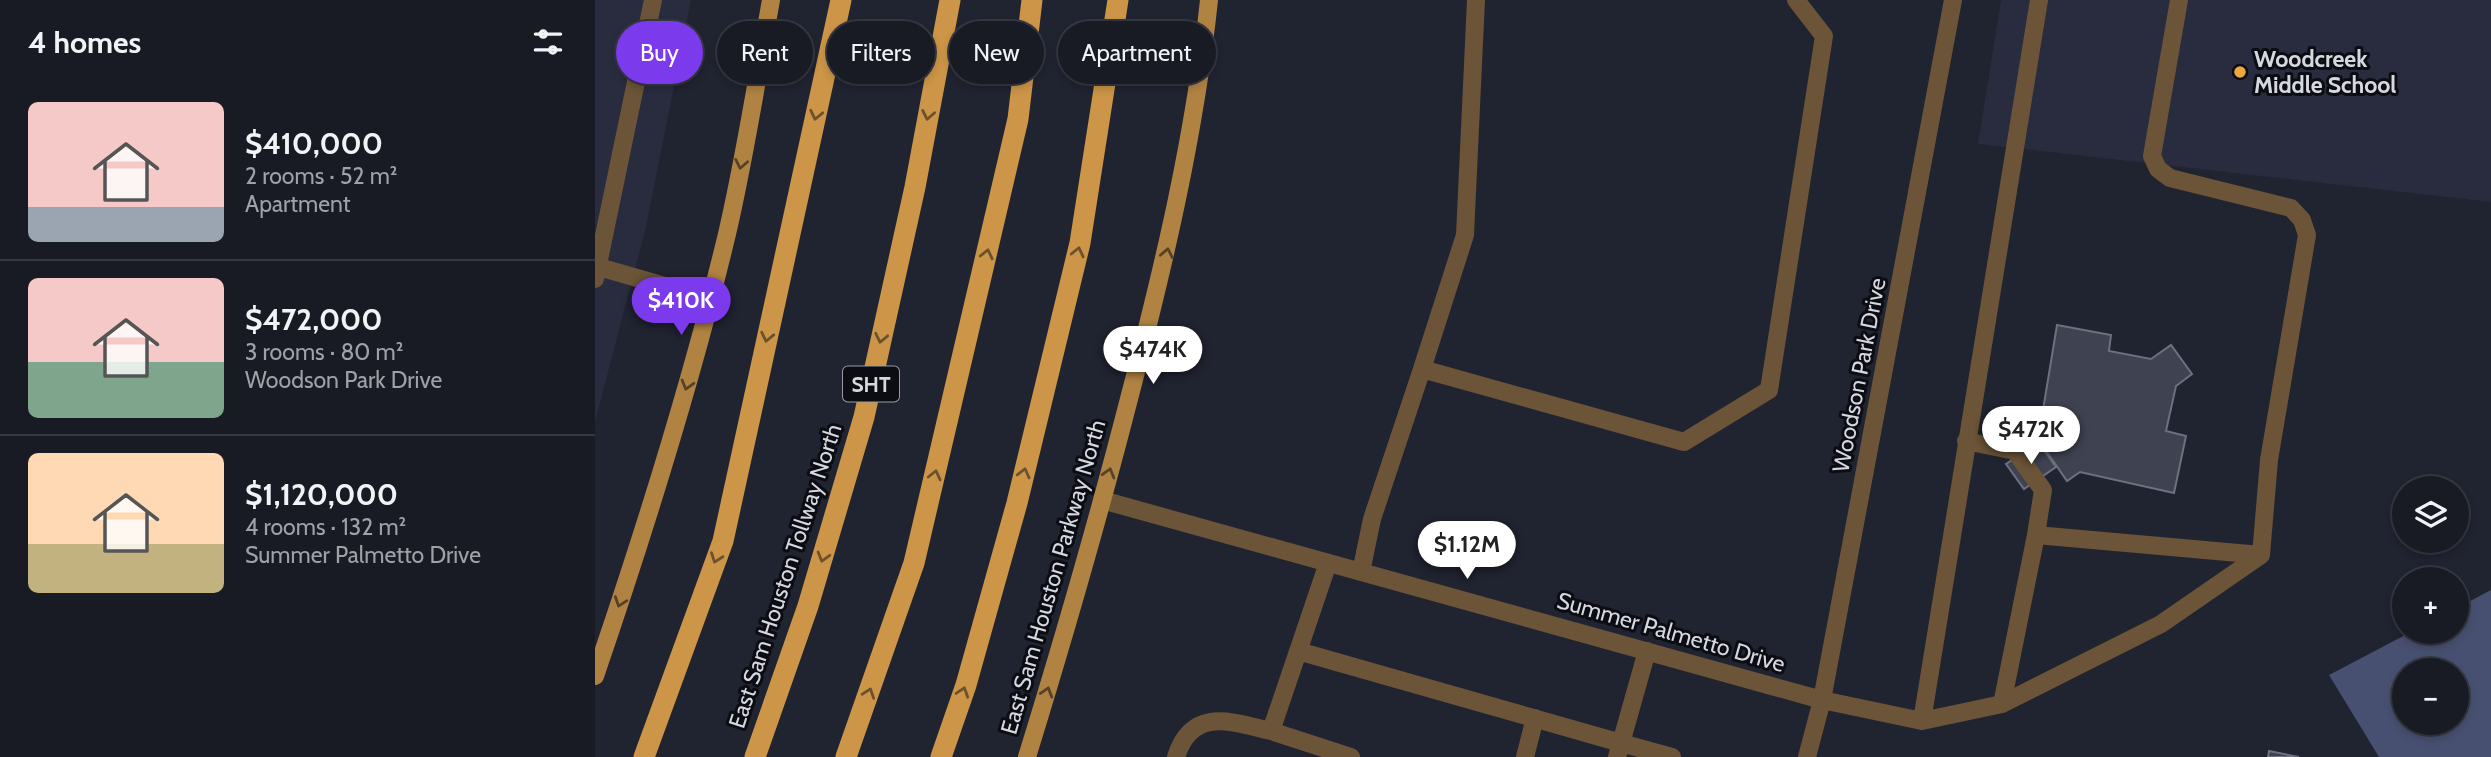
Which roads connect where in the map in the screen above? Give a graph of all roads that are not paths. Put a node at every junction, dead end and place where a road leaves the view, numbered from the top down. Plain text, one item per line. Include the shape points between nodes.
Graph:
1 (653, 0) edge
2 (771, 0) edge
3 (841, 0) edge
4 (950, 0) edge
5 (1032, 0) edge
6 (1118, 0) edge
7 (1209, 0) edge
8 (1476, 0) edge
9 (1796, 0) edge
10 (1953, 0) edge
11 (2039, 0) edge
12 (2179, 0) edge
13 (596, 271) edge
14 (710, 299) junction
15 (1422, 369) junction
16 (1966, 441) junction
17 (1102, 500) junction
18 (2036, 535) junction
19 (2261, 555) junction
20 (1328, 563) junction
21 (1361, 572) junction
22 (1298, 651) junction
23 (1647, 651) junction
24 (595, 676) edge
25 (1822, 700) junction
26 (2002, 704) junction
27 (1535, 718) junction
28 (1922, 721) junction
29 (1271, 730) junction
30 (1619, 750) edge
31 (644, 757) edge
32 (755, 757) edge
33 (846, 757) edge
34 (941, 757) edge
35 (1027, 757) edge
36 (1176, 757) edge
37 (1351, 757) edge
38 (1525, 757) edge
39 (1672, 757) edge
40 (1807, 757) edge

1 - 13 street
2 -> 14 main road
3 -> 31 highway via 723,541
4 -> 32 highway, East Sam Houston Tollway North / SHT via 864,418 808,606
33 -> 5 highway via 914,563 1018,119
34 -> 6 highway via 1017,503 1080,243
17 -> 7 main road, East Sam Houston Parkway North via 1166,258
8 - 15 street via 1465,235
9 - 15 street via 1824,36 1769,390 1684,442
10 - 25 street, Woodson Park Drive
11 - 16 street
12 - 19 street via 2152,156 2158,169 2170,178 2291,208 2302,220 2307,236 2269,460
13 - 14 street
14 -> 24 main road via 659,483
15 - 21 street via 1372,519
16 - 18 street via 2015,451 2043,490
16 - 28 street
17 - 20 street, Summer Palmetto Drive
35 -> 17 main road, East Sam Houston Parkway North
18 - 19 street
18 - 26 street
19 - 26 street via 2161,624
20 - 21 street, Summer Palmetto Drive
20 - 22 street
21 - 23 street, Summer Palmetto Drive
22 - 27 street
22 - 29 street
23 - 25 street, Summer Palmetto Drive
23 - 30 street
25 - 28 street, Summer Palmetto Drive
25 - 40 street, Woodson Park Drive
26 - 28 street
27 - 30 street
27 - 38 street
29 - 36 street via 1213,720 1194,729
29 - 37 street
30 - 39 street

